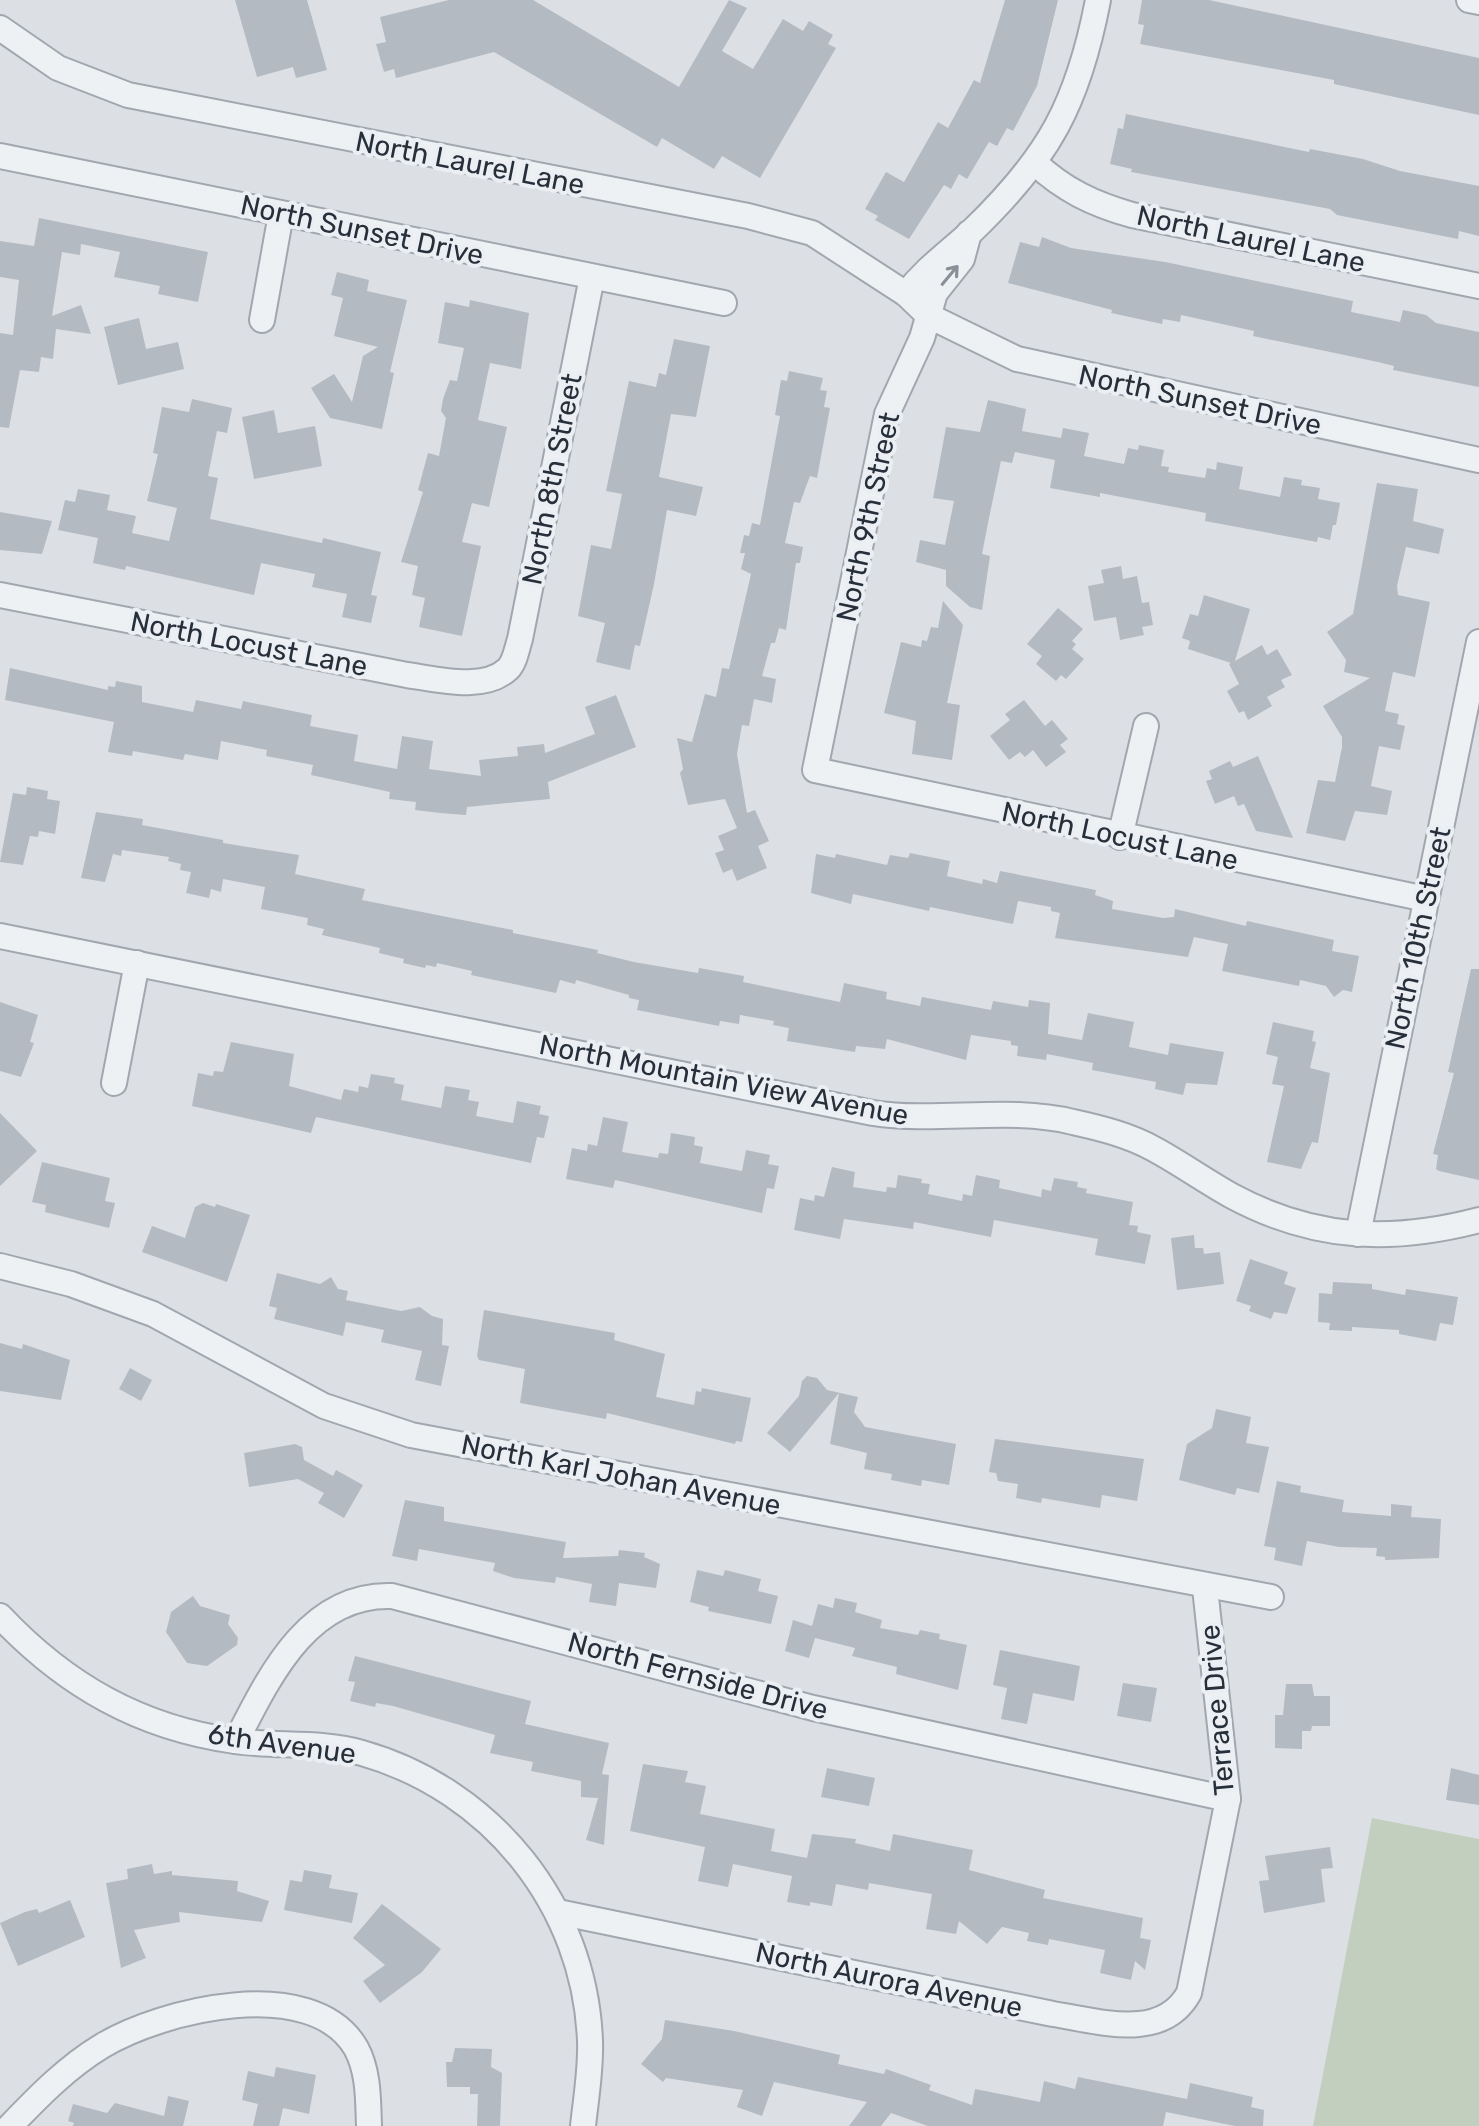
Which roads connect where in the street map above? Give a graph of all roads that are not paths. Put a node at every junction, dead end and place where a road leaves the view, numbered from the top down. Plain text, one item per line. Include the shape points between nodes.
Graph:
1 (1098, 0) edge
2 (1469, 0) edge
3 (1479, 2) edge
4 (0, 28) edge
5 (0, 156) edge
6 (1035, 163) junction
7 (281, 214) junction
8 (969, 233) junction
9 (592, 277) junction
10 (1479, 286) edge
11 (906, 294) junction
12 (724, 303) dead end
13 (929, 316) junction
14 (262, 320) dead end
15 (1479, 460) edge
16 (0, 595) edge
17 (1479, 642) edge
18 (499, 674) joint
19 (1146, 726) dead end
20 (815, 770) joint
21 (1120, 837) junction
22 (1426, 899) junction
23 (0, 936) edge
24 (137, 963) junction
25 (114, 1083) dead end
26 (1479, 1220) edge
27 (1358, 1234) junction
28 (0, 1266) edge
29 (1205, 1588) junction
30 (1271, 1597) dead end
31 (0, 1616) edge
32 (236, 1741) junction
33 (1228, 1799) junction
34 (558, 1912) junction
35 (1194, 1974) joint
36 (10, 2126) edge
37 (369, 2126) edge
38 (583, 2126) edge

1 - 6 street, North 9th Street via 1073,100
2 - 3 street
4 - 11 street, North Laurel Lane via 58,68 128,95 812,233
5 - 7 street, North Sunset Drive
6 - 8 street, North 9th Street
6 - 10 street, North Laurel Lane via 1079,197 1132,215
7 - 9 street, North Sunset Drive
7 - 14 street
8 - 11 street, North 9th Street
13 -> 8 street, North 9th Street via 935,293 962,259
9 - 12 street, North Sunset Drive
9 - 18 street, North 8th Street via 520,639 513,661
11 - 13 street, North Laurel Lane
13 - 15 street, North Sunset Drive via 1017,359 1061,371
13 - 20 street, North 9th Street via 887,414
16 - 18 street, North Locust Lane via 418,676 473,681
17 - 22 street, North 10th Street
19 - 21 street
20 - 21 street, North Locust Lane
21 - 22 street, North Locust Lane
22 - 27 street, North 10th Street
23 - 24 street, North Mountain View Avenue
24 - 25 street
24 - 27 street, North Mountain View Avenue via 873,1113 1068,1120 1152,1148 1260,1210 1296,1223
26 - 27 street, North Mountain View Avenue via 1431,1232
28 - 29 street, North Karl Johan Avenue via 71,1284 153,1314 324,1406 411,1435
29 - 30 street, North Karl Johan Avenue
29 - 33 street, Terrace Drive
31 - 32 street, 6th Avenue via 30,1648 96,1696 165,1726
32 - 33 street, North Fernside Drive via 273,1669 312,1625 350,1601 392,1596 813,1708
32 - 34 street, 6th Avenue via 361,1753 444,1789 503,1835
33 - 35 street, Terrace Drive
34 - 35 street, North Aurora Avenue via 1053,2014 1125,2024 1166,2018 1180,2009
34 - 38 street, 6th Avenue via 586,2000 590,2042
36 - 37 street via 81,2059 124,2034 185,2012 239,2006 319,2016 340,2029 362,2062

